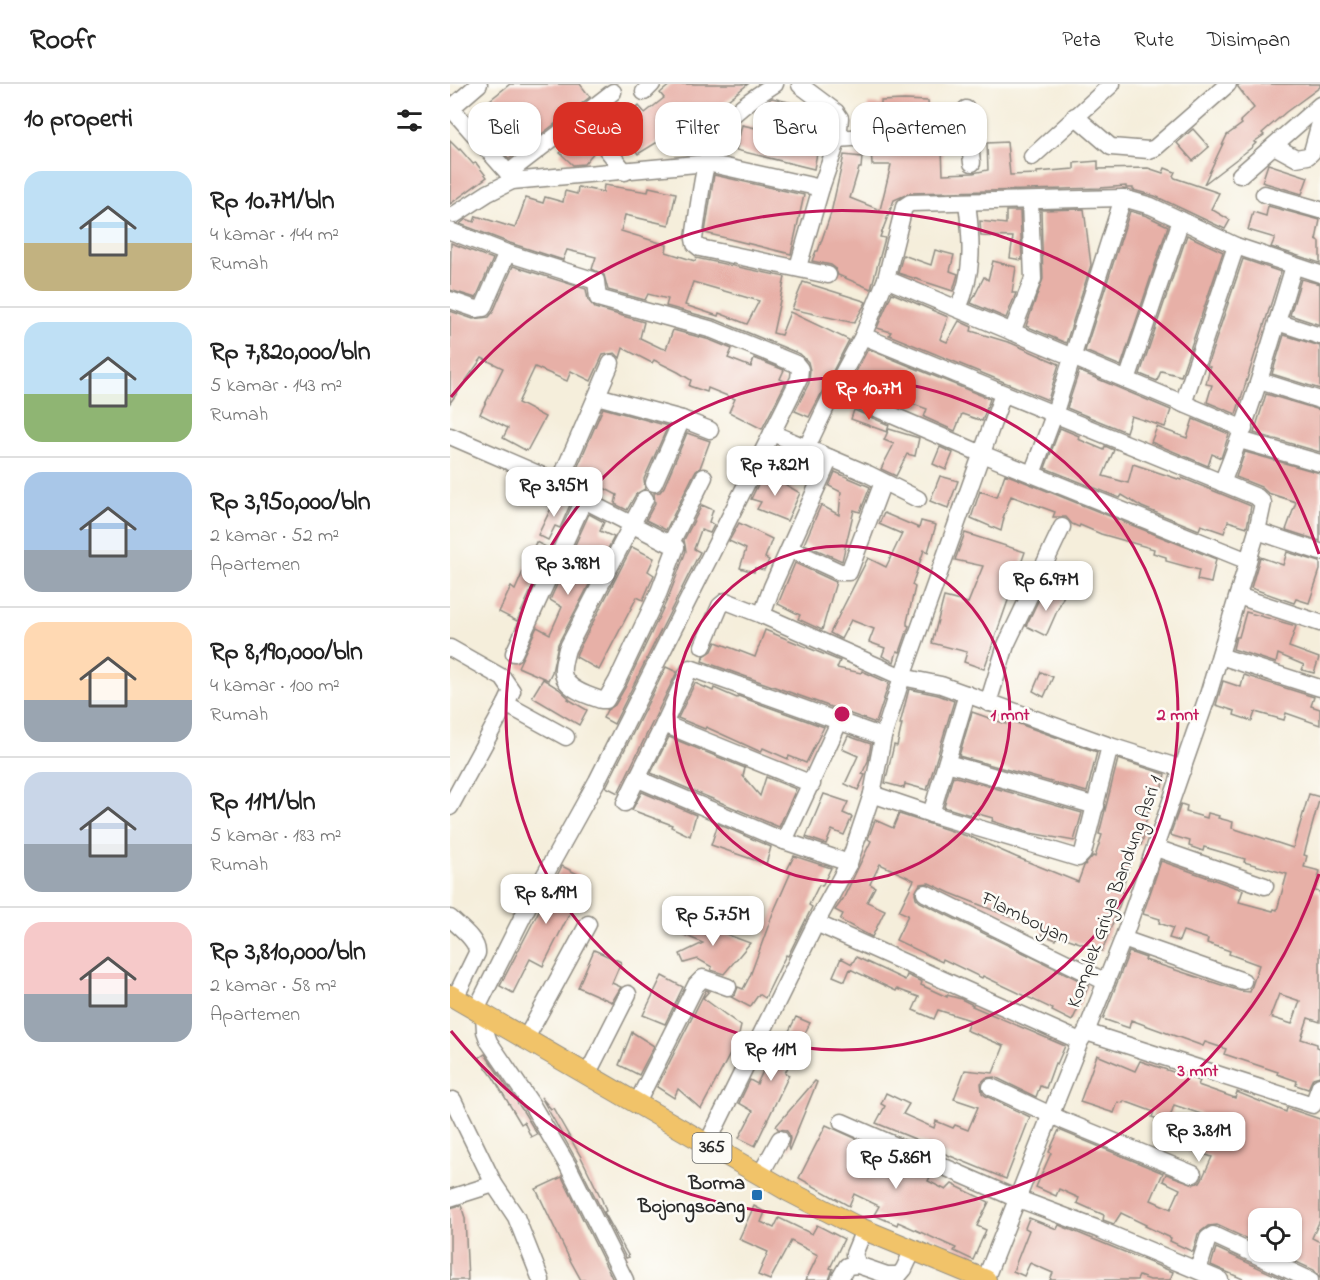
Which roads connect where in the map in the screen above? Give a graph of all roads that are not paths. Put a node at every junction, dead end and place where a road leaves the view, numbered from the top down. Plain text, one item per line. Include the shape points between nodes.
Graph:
1 (479, 84) edge
2 (775, 84) edge
3 (796, 84) edge
4 (1112, 84) edge
5 (1228, 84) edge
6 (613, 92) dead end
7 (601, 102) edge
8 (822, 102) edge
9 (1320, 105) edge
10 (450, 108) edge
11 (1075, 116) junction
12 (1320, 123) edge
13 (553, 142) edge
14 (1274, 146) junction
15 (612, 156) edge
16 (832, 156) edge
17 (971, 156) edge
18 (1032, 157) dead end
19 (972, 162) dead end
20 (707, 163) junction
21 (625, 172) junction
22 (1240, 175) dead end
23 (510, 177) junction
24 (821, 188) junction
25 (1264, 194) dead end
26 (1123, 198) junction
27 (1030, 201) junction
28 (967, 202) junction
29 (1320, 210) edge
30 (1181, 220) junction
31 (452, 223) edge
32 (1236, 246) junction
33 (507, 253) junction
34 (1294, 266) junction
35 (798, 267) junction
36 (1320, 274) edge
37 (828, 275) dead end
38 (886, 279) junction
39 (450, 300) edge
40 (958, 309) junction
41 (1277, 322) junction
42 (1012, 332) junction
43 (863, 336) junction
44 (1320, 336) edge
45 (1072, 357) junction
46 (611, 363) dead end
47 (1127, 380) junction
48 (1260, 381) junction
49 (834, 390) junction
50 (1003, 394) junction
51 (597, 396) junction
52 (1320, 400) edge
53 (1183, 404) junction
54 (1054, 415) junction
55 (682, 419) junction
56 (710, 430) dead end
57 (772, 433) junction
58 (1242, 434) junction
59 (450, 436) edge
60 (806, 449) junction
61 (982, 454) junction
62 (830, 458) junction
63 (1320, 463) edge
64 (1032, 474) junction
65 (704, 477) dead end
66 (559, 483) junction
67 (654, 483) dead end
68 (883, 483) junction
69 (1222, 483) junction
70 (645, 499) dead end
71 (918, 499) dead end
72 (584, 500) junction
73 (633, 526) junction
74 (1062, 527) dead end
75 (1257, 531) junction
76 (671, 543) junction
77 (790, 549) junction
78 (1320, 552) edge
79 (1248, 561) junction
80 (1238, 596) junction
81 (762, 615) junction
82 (1320, 623) edge
83 (703, 646) dead end
84 (450, 648) edge
85 (514, 653) dead end
86 (1220, 656) junction
87 (902, 677) junction
88 (1320, 688) edge
89 (968, 694) junction
90 (988, 703) junction
91 (506, 704) junction
92 (840, 720) junction
93 (664, 724) junction
94 (566, 737) dead end
95 (884, 737) junction
96 (1110, 746) junction
97 (947, 763) junction
98 (1184, 769) junction
99 (638, 779) junction
100 (812, 784) junction
101 (872, 794) junction
102 (625, 803) dead end
103 (1096, 806) junction
104 (450, 807) edge
105 (931, 814) junction
106 (784, 841) junction
107 (1156, 848) junction
108 (849, 864) junction
109 (1265, 886) dead end
110 (925, 893) dead end
111 (450, 918) edge
112 (816, 923) junction
113 (588, 924) dead end
114 (1123, 939) junction
115 (1243, 981) dead end
116 (1106, 982) junction
117 (728, 987) dead end
118 (628, 994) dead end
119 (453, 996) edge
120 (480, 1013) junction
121 (1083, 1036) junction
122 (525, 1040) junction
123 (587, 1075) junction
124 (1320, 1086) edge
125 (991, 1087) dead end
126 (453, 1100) dead end
127 (637, 1103) junction
128 (1051, 1116) junction
129 (842, 1122) dead end
130 (780, 1139) dead end
131 (707, 1144) junction
132 (1193, 1174) dead end
133 (760, 1175) junction
134 (494, 1184) junction
135 (450, 1198) edge
136 (1017, 1198) junction
137 (864, 1230) junction
138 (913, 1250) junction
139 (858, 1265) junction
140 (1198, 1270) junction
141 (541, 1280) edge
142 (625, 1280) edge
143 (839, 1280) edge
144 (986, 1280) edge
145 (1220, 1280) edge
146 (1310, 1280) edge

1 - 10 street
2 - 20 street via 716,135
3 - 8 street
4 - 11 street
5 - 11 street via 1149,150 1111,147
6 - 7 street
9 - 14 street
10 - 23 street
11 - 18 street
12 - 14 street via 1308,156 1296,158
13 - 23 street
14 - 22 street
15 - 21 street
16 - 24 street
17 - 19 street
20 - 21 street
20 - 24 street
20 - 35 street via 695,244
21 - 23 street
23 - 31 street
24 - 35 street
25 - 29 street
26 - 27 street
26 - 30 street
26 - 45 street
27 - 28 street
27 - 42 street via 1033,279
28 - 38 street via 910,203 904,207
28 - 40 street via 972,257 966,291
30 - 32 street
30 - 47 street
31 - 33 street
32 - 34 street
32 - 53 street
33 - 39 street via 483,308
33 - 57 street via 596,281 598,298 713,330 796,364 800,379
34 - 36 street
34 - 41 street
35 - 37 street
38 - 40 street
38 - 43 street
40 - 42 street
41 - 44 street
41 - 48 street
42 - 45 street
43 - 49 street
43 - 50 street
45 - 47 street
45 - 54 street
46 - 51 street
47 - 53 street
48 - 52 street
48 - 58 street
49 - 60 street
49 - 61 street
50 - 54 street
50 - 61 street
51 - 55 street
51 - 66 street
53 - 58 street
54 - 64 street
54 - 69 street
55 - 56 street
55 - 67 street
57 - 60 street
57 - 120 street via 603,771 531,900
58 - 63 street
58 - 69 street
59 - 66 street
60 - 62 street
61 - 64 street
61 - 87 street
62 - 68 street
62 - 77 street
64 - 79 street
65 - 76 street
66 - 72 street
68 - 71 street
68 - 77 street via 849,572 840,572
69 - 75 street, Komplek Griya Bandung Asri 1 via 1263,503
70 - 73 street
72 - 73 street
72 - 85 street
73 - 76 street
73 - 76 street via 567,650 564,679 582,693 606,700 618,681 676,548
74 - 90 street via 1006,645
75 - 78 street
75 - 79 street, Komplek Griya Bandung Asri 1
77 - 81 street
79 - 80 street, Komplek Griya Bandung Asri 1
80 - 82 street
80 - 86 street, Komplek Griya Bandung Asri 1
81 - 83 street via 726,602 720,606
81 - 87 street
84 - 91 street via 504,678 512,690
86 - 88 street
86 - 98 street, Komplek Griya Bandung Asri 1
87 - 89 street
87 - 95 street
89 - 90 street
89 - 97 street
90 - 96 street
91 - 94 street
91 - 104 street
92 - 93 street via 690,668
92 - 95 street
92 - 100 street
93 - 99 street
93 - 100 street
95 - 101 street
96 - 98 street
96 - 103 street
97 - 103 street
97 - 105 street
98 - 107 street, Komplek Griya Bandung Asri 1
99 - 102 street
99 - 106 street
100 - 106 street
101 - 105 street
101 - 108 street
103 - 105 street via 1083,853 1078,858
106 - 108 street
107 - 109 street
107 - 114 street, Komplek Griya Bandung Asri 1
108 - 112 street
110 - 116 street, Flamboyan
111 - 119 street via 478,948
112 - 121 street
112 - 131 street
113 - 122 street
114 - 115 street
114 - 116 street, Komplek Griya Bandung Asri 1
116 - 121 street, Komplek Griya Bandung Asri 1
117 - 127 street via 707,978 700,981
118 - 123 street
119 - 120 main road, 365
120 - 122 main road, 365
120 - 142 street via 489,1042 568,1166
121 - 124 street via 1313,1105
121 - 128 street, Komplek Griya Bandung Asri 1
122 - 123 main road, 365
123 - 127 main road, 365
125 - 128 street
126 - 134 street
127 - 131 main road, 365
128 - 132 street
128 - 136 street, Komplek Griya Bandung Asri 1
129 - 136 street
130 - 133 street
131 - 133 main road, 365
133 - 137 main road, 365
134 - 135 street
134 - 141 street via 516,1217
136 - 140 street
136 - 144 street, Komplek Griya Bandung Asri 1
137 - 138 main road, 365
137 - 139 street via 854,1254
138 - 139 street via 898,1275
138 - 144 main road, 365
139 - 143 street via 847,1266
140 - 145 street
140 - 146 street via 1209,1236 1215,1235

